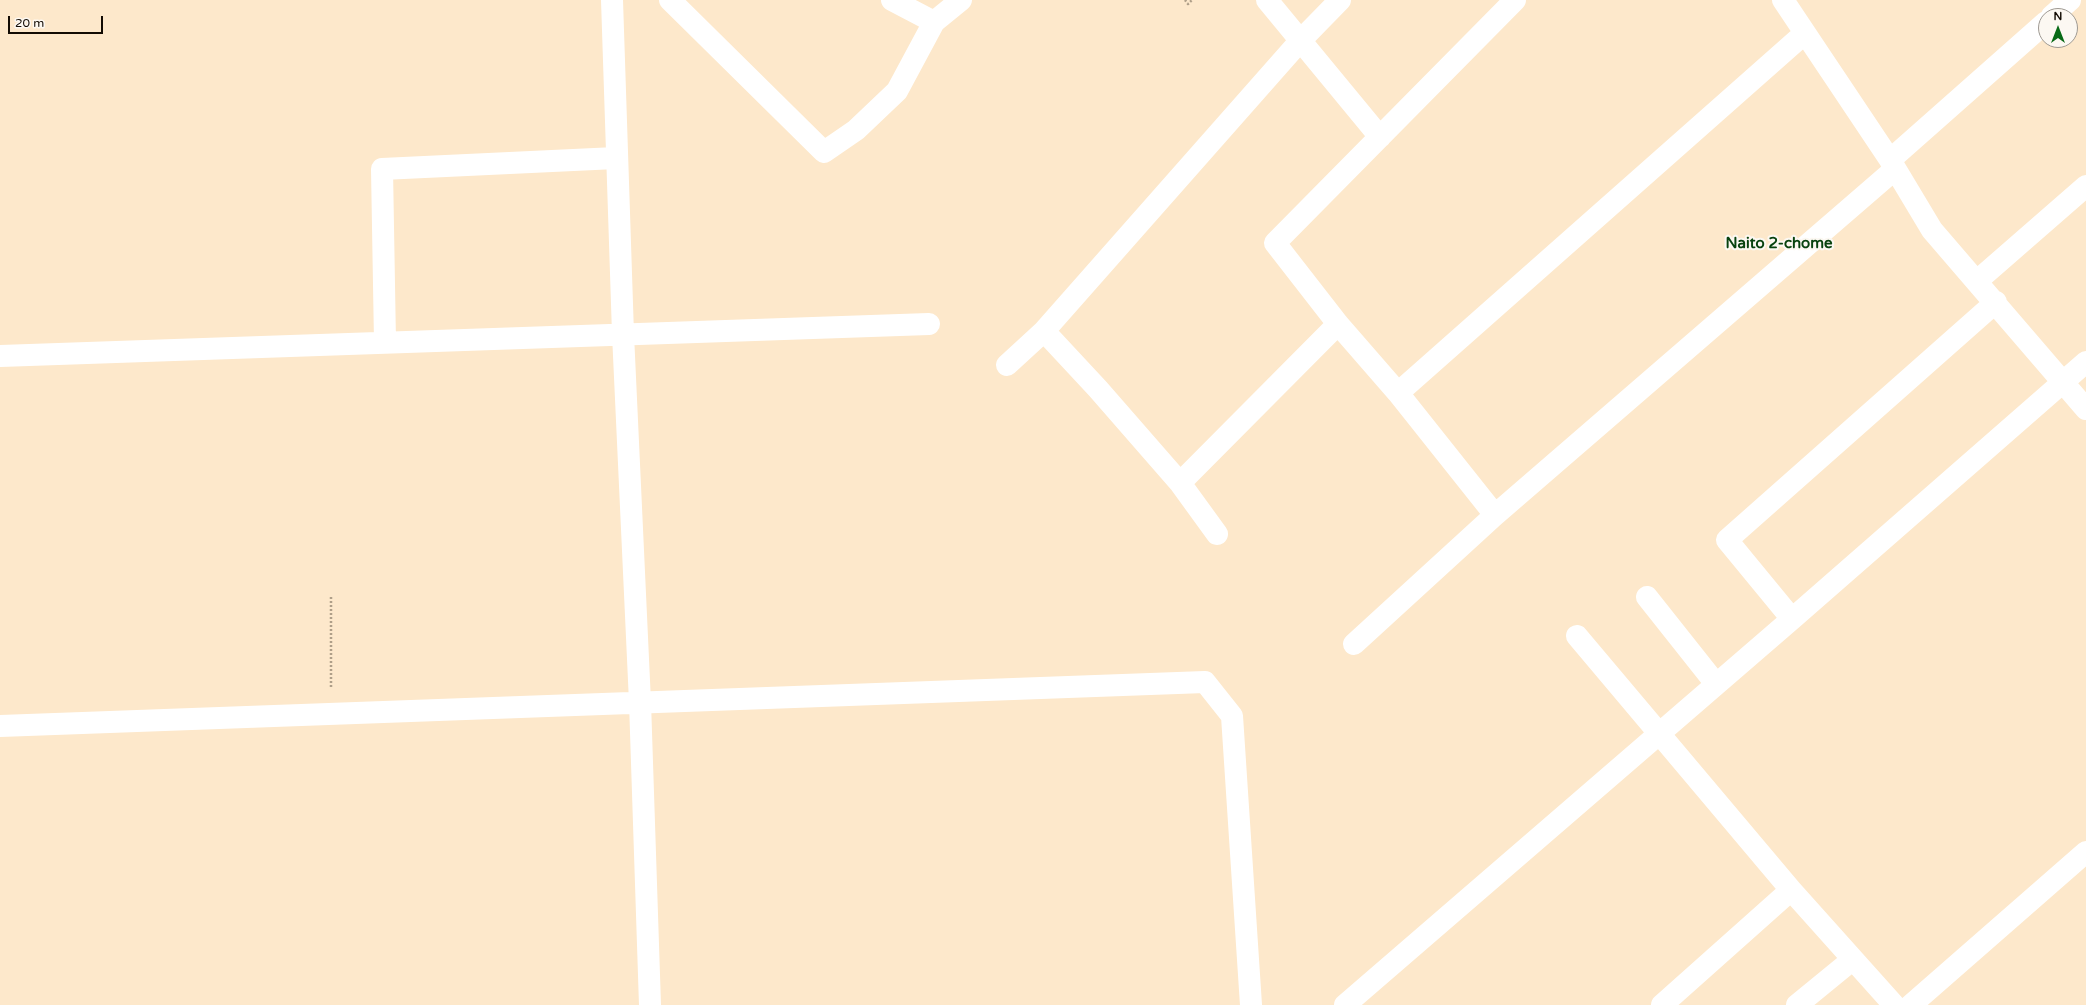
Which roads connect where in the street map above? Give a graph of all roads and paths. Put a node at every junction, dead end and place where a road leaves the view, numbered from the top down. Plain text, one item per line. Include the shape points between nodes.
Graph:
1 (612, 0) edge
2 (670, 0) edge
3 (892, 0) edge
4 (961, 0) edge
5 (1185, 0) edge
6 (1192, 0) edge
7 (1267, 0) edge
8 (1340, 0) edge
9 (1515, 0) edge
10 (1783, 0) edge
11 (2070, 0) edge
12 (2061, 8) edge
13 (934, 22) junction
14 (2038, 29) edge
15 (1805, 33) junction
16 (1300, 41) junction
17 (1380, 137) junction
18 (616, 158) junction
19 (1892, 165) junction
20 (2086, 186) edge
21 (1977, 281) junction
22 (1996, 302) junction
23 (929, 324) dead end
24 (1338, 324) junction
25 (1044, 331) junction
26 (623, 334) junction
27 (385, 342) junction
28 (0, 356) edge
29 (2086, 362) edge
30 (1007, 365) dead end
31 (2062, 383) junction
32 (1398, 393) junction
33 (2086, 409) edge
34 (1180, 483) junction
35 (1495, 515) junction
36 (1216, 534) dead end
37 (331, 596) dead end
38 (1647, 597) dead end
39 (1792, 619) junction
40 (1578, 636) dead end
41 (1354, 644) dead end
42 (1716, 684) junction
43 (640, 702) junction
44 (331, 716) junction
45 (0, 726) edge
46 (1659, 733) junction
47 (2086, 852) edge
48 (1791, 890) junction
49 (1852, 960) junction
50 (650, 1005) edge
51 (1251, 1005) edge
52 (1345, 1005) edge
53 (1662, 1005) edge
54 (1797, 1005) edge
55 (1894, 1005) edge
56 (1911, 1005) edge

1 - 18 street
2 - 13 street via 824,152 856,130 898,91
3 - 13 street
4 - 13 street
5 - 6 path via 1188,4
7 - 16 street
8 - 16 street
9 - 17 street
10 - 15 street
11 - 12 street
14 - 19 street
15 - 19 street
15 - 32 street
16 - 17 street
16 - 25 street
17 - 24 street via 1275,243
18 - 26 street
18 - 27 street via 382,169
19 - 21 street via 1932,230
19 - 35 street
20 - 21 street
21 - 22 street
22 - 31 street
22 - 39 street via 1727,540
23 - 26 street
24 - 32 street
24 - 34 street
25 - 30 street
25 - 34 street
26 - 27 street
26 - 43 street
27 - 28 street
29 - 31 street
31 - 33 street
31 - 39 street
32 - 35 street
34 - 36 street
35 - 41 street
37 - 44 path
38 - 42 street
39 - 42 street
40 - 46 street
42 - 46 street
43 - 44 street
43 - 50 street
43 - 51 street via 1205,682 1232,716
44 - 45 street
46 - 48 street
46 - 52 street
47 - 56 street
48 - 49 street
48 - 53 street
49 - 54 street
49 - 55 street

